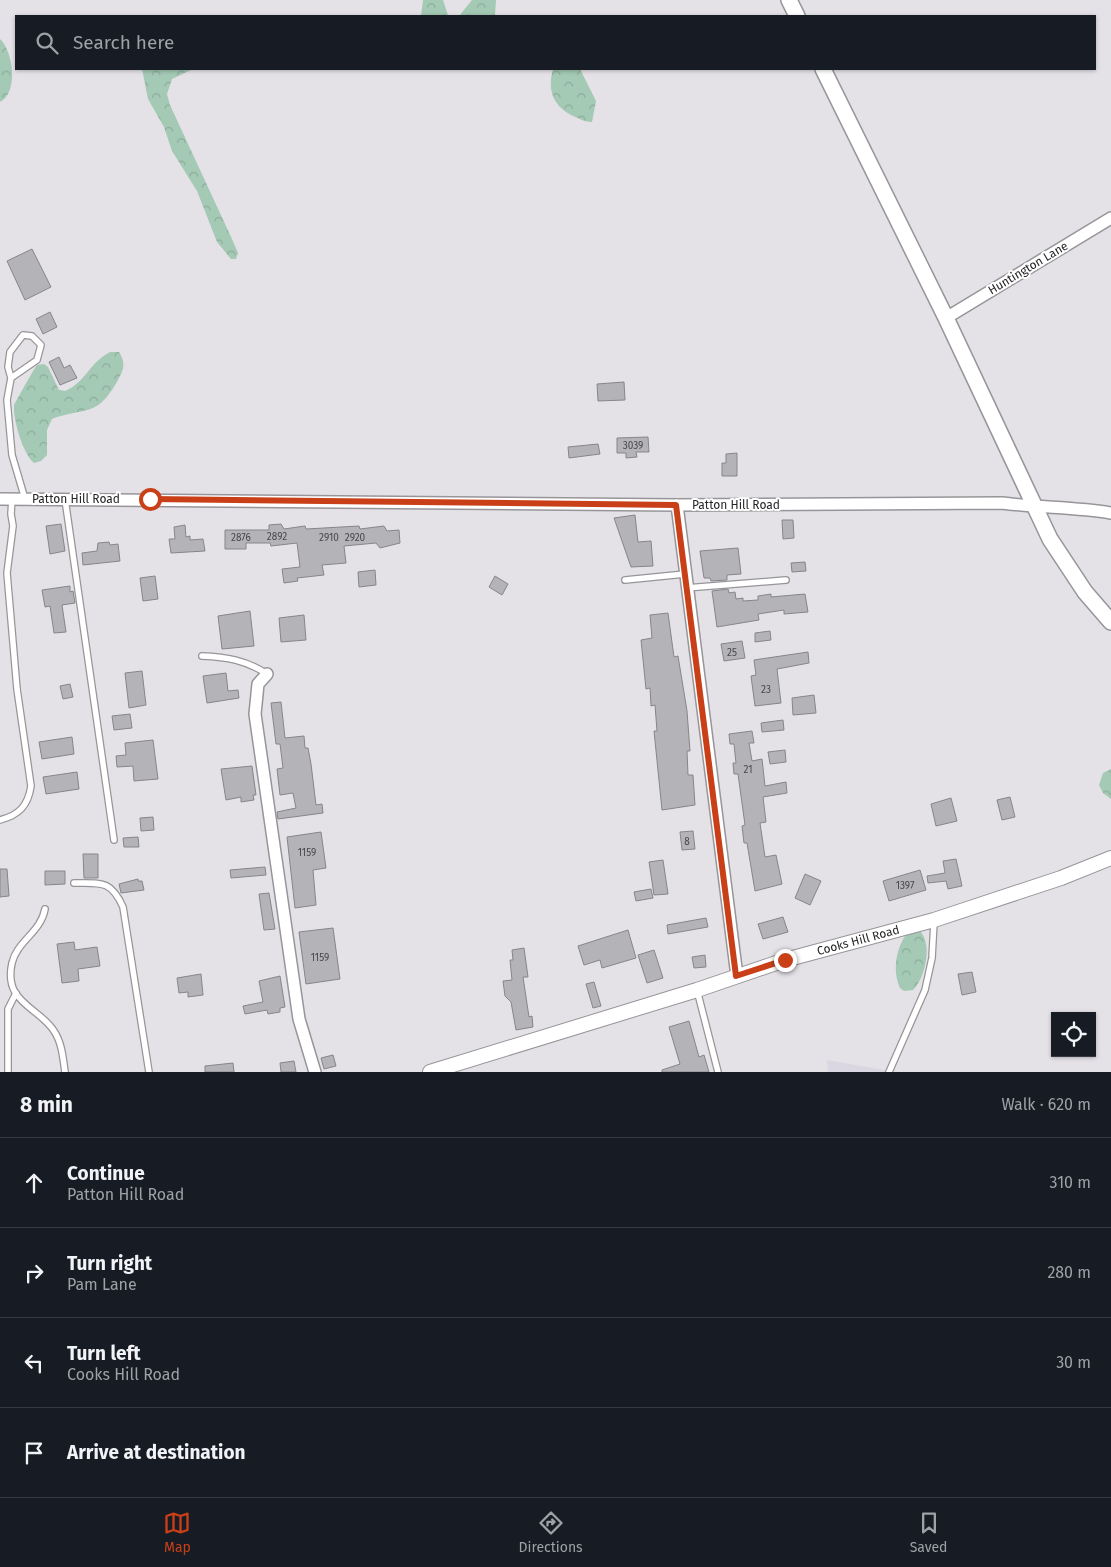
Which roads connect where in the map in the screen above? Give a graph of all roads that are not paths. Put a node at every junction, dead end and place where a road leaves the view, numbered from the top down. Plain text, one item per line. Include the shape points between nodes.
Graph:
1 (789, 0) edge
2 (796, 15) edge
3 (823, 70) edge
4 (1111, 218) edge
5 (946, 318) junction
6 (10, 378) junction
7 (0, 499) edge
8 (12, 499) junction
9 (25, 499) junction
10 (65, 499) junction
11 (676, 505) junction
12 (1036, 507) junction
13 (1111, 513) edge
14 (684, 574) junction
15 (625, 580) dead end
16 (786, 580) dead end
17 (686, 588) junction
18 (1111, 622) edge
19 (202, 656) dead end
20 (267, 674) joint
21 (0, 820) edge
22 (114, 840) dead end
23 (1111, 858) edge
24 (74, 883) dead end
25 (45, 909) dead end
26 (934, 920) junction
27 (736, 976) junction
28 (697, 990) junction
29 (16, 993) junction
30 (8, 1072) edge
31 (65, 1072) edge
32 (149, 1072) edge
33 (316, 1072) edge
34 (430, 1072) edge
35 (718, 1072) edge
36 (889, 1072) edge

1 - 2 main road
3 - 5 main road
4 - 5 street, Huntington Lane
5 - 12 main road
6 - 6 lane via 10,352 23,335 32,336 41,345 37,360
6 - 9 lane via 7,400 12,455
7 - 8 street, Patton Hill Road
8 - 9 street, Patton Hill Road
8 - 21 lane via 13,526 7,573 31,786 30,798 23,808
9 - 10 street, Patton Hill Road
10 - 11 street, Patton Hill Road
10 - 22 lane
11 - 12 street, Patton Hill Road via 1002,503
11 - 14 street
12 - 13 street, Patton Hill Road via 1069,507
12 - 18 main road via 1050,539 1085,592
14 - 15 lane
14 - 17 street
16 - 17 lane
17 - 27 street
19 - 20 lane via 235,659
20 - 33 street via 258,684 256,714 299,1019
23 - 26 street, Cooks Hill Road
24 - 32 lane via 106,884 113,888 123,907
25 - 29 lane via 43,920 15,952 12,983
26 - 27 street, Cooks Hill Road
26 - 36 lane via 932,958 925,990
27 - 28 street, Cooks Hill Road
28 - 34 street, Cooks Hill Road
28 - 35 lane
29 - 30 lane via 8,1009
29 - 31 lane via 55,1033

